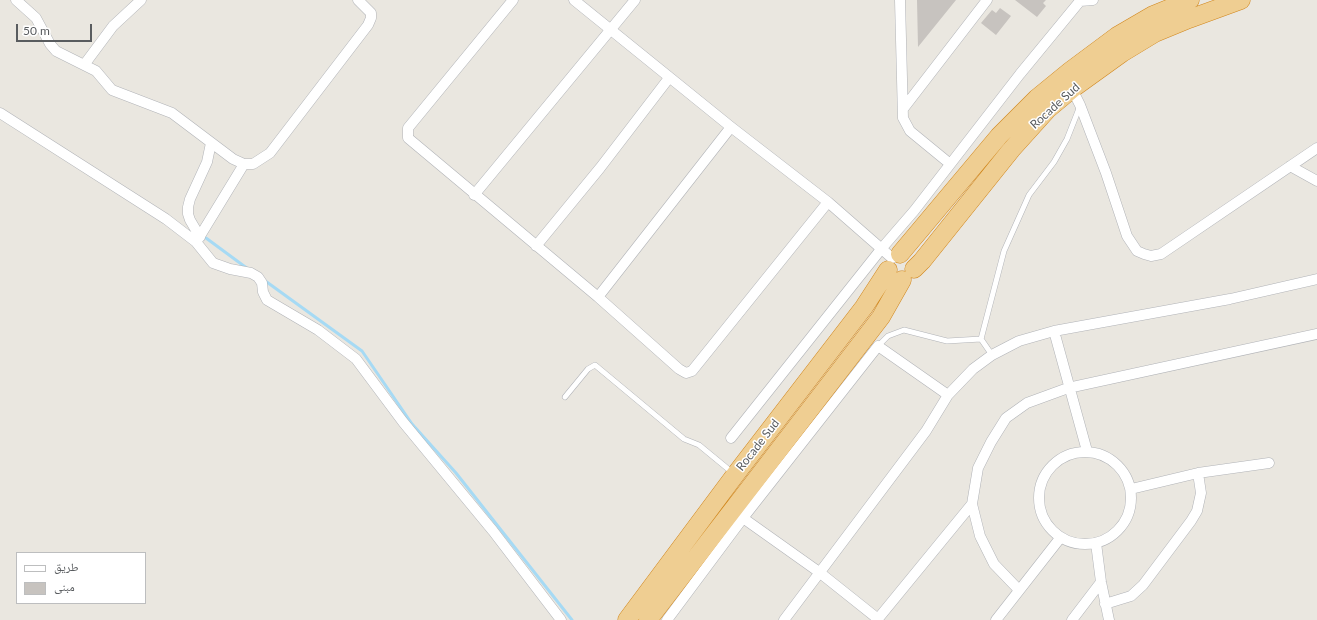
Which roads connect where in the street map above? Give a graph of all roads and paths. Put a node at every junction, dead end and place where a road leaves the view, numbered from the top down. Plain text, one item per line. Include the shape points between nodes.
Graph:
1 (16, 0) edge
2 (141, 0) edge
3 (358, 0) edge
4 (513, 0) edge
5 (574, 0) edge
6 (635, 0) edge
7 (900, 0) edge
8 (987, 0) edge
9 (1080, 0) edge
10 (1093, 0) edge
11 (1190, 0) edge
12 (1241, 0) edge
13 (611, 29) junction
14 (84, 65) junction
15 (669, 78) junction
16 (1072, 89) junction
17 (1080, 105) junction
18 (903, 109) junction
19 (0, 113) edge
20 (730, 127) junction
21 (211, 143) junction
22 (1317, 148) edge
23 (244, 164) junction
24 (949, 164) junction
25 (1290, 166) junction
26 (1317, 181) edge
27 (474, 195) junction
28 (828, 202) junction
29 (198, 240) junction
30 (536, 246) junction
31 (896, 263) junction
32 (1317, 279) edge
33 (598, 297) junction
34 (1054, 331) junction
35 (1317, 334) edge
36 (981, 339) junction
37 (878, 346) junction
38 (992, 355) junction
39 (1068, 388) junction
40 (948, 395) junction
41 (566, 397) dead end
42 (731, 438) dead end
43 (1087, 451) junction
44 (1269, 463) dead end
45 (1198, 473) junction
46 (735, 475) junction
47 (1131, 489) junction
48 (972, 504) junction
49 (743, 518) junction
50 (1061, 537) junction
51 (1096, 543) junction
52 (819, 572) junction
53 (1101, 582) junction
54 (1018, 590) junction
55 (1105, 604) junction
56 (561, 620) edge
57 (627, 620) edge
58 (648, 620) edge
59 (667, 620) edge
60 (784, 620) edge
61 (878, 620) edge
62 (996, 620) edge
63 (1072, 620) edge
64 (1109, 620) edge

1 - 14 street via 36,18 56,51
2 - 14 street via 113,26
3 - 23 street via 371,13 368,25 270,153 254,164
4 - 27 street via 406,133 408,138
5 - 13 street
6 - 13 street
7 - 18 street
8 - 18 street
9 - 10 street
9 - 24 street
11 - 31 highway, Rocade Sud via 1153,15 1117,36 1037,98 999,136
12 - 16 highway, Rocade Sud via 1155,33
13 - 15 street
13 - 27 street
14 - 21 street via 96,72 112,90 172,113
15 - 20 street
15 - 30 street
16 - 17 street
16 - 31 highway, Rocade Sud via 1048,109 1016,144 922,260
17 - 25 street via 1127,236 1137,251 1144,254 1161,254
17 - 36 lane via 1067,139 1054,162 1029,195 1004,251
18 - 24 street via 903,118 907,126
19 - 29 street
20 - 28 street
20 - 33 street
21 - 23 street via 233,160
21 - 29 street via 208,162 188,207 188,214
22 - 25 street
23 - 29 street
24 - 31 street via 914,211
25 - 26 street
27 - 30 street
28 - 31 street
28 - 33 street via 692,371 686,373 679,369
29 - 56 street via 213,263 258,277 267,300 318,330 356,359
30 - 33 street
31 - 42 street
31 - 46 highway, Rocade Sud
31 - 58 highway, Rocade Sud via 880,317
32 - 34 street via 1230,299
34 - 38 street via 1019,341
34 - 39 street
35 - 39 street
36 - 37 lane via 947,341 904,330 888,336
36 - 38 lane
37 - 40 street
37 - 49 street
38 - 40 street via 973,369
39 - 43 street
39 - 48 street via 1027,403 1006,418 978,468
40 - 52 street via 926,431
41 - 46 lane via 588,369 595,365 684,439 699,445
43 - 47 street via 1113,460 1125,473
43 - 50 street via 1071,454 1057,461 1042,482 1039,498 1042,513 1049,527
44 - 45 street
45 - 47 street
45 - 55 street via 1200,493 1197,511 1191,521 1143,585 1131,596
46 - 57 highway, Rocade Sud
47 - 51 street via 1131,505 1126,521 1111,536
48 - 54 street via 980,536 994,564
48 - 61 street
49 - 52 street
49 - 59 street
50 - 51 street via 1075,543
50 - 54 street
51 - 53 street
52 - 60 street
52 - 61 street
53 - 55 street
53 - 63 street
54 - 62 street
55 - 64 street

